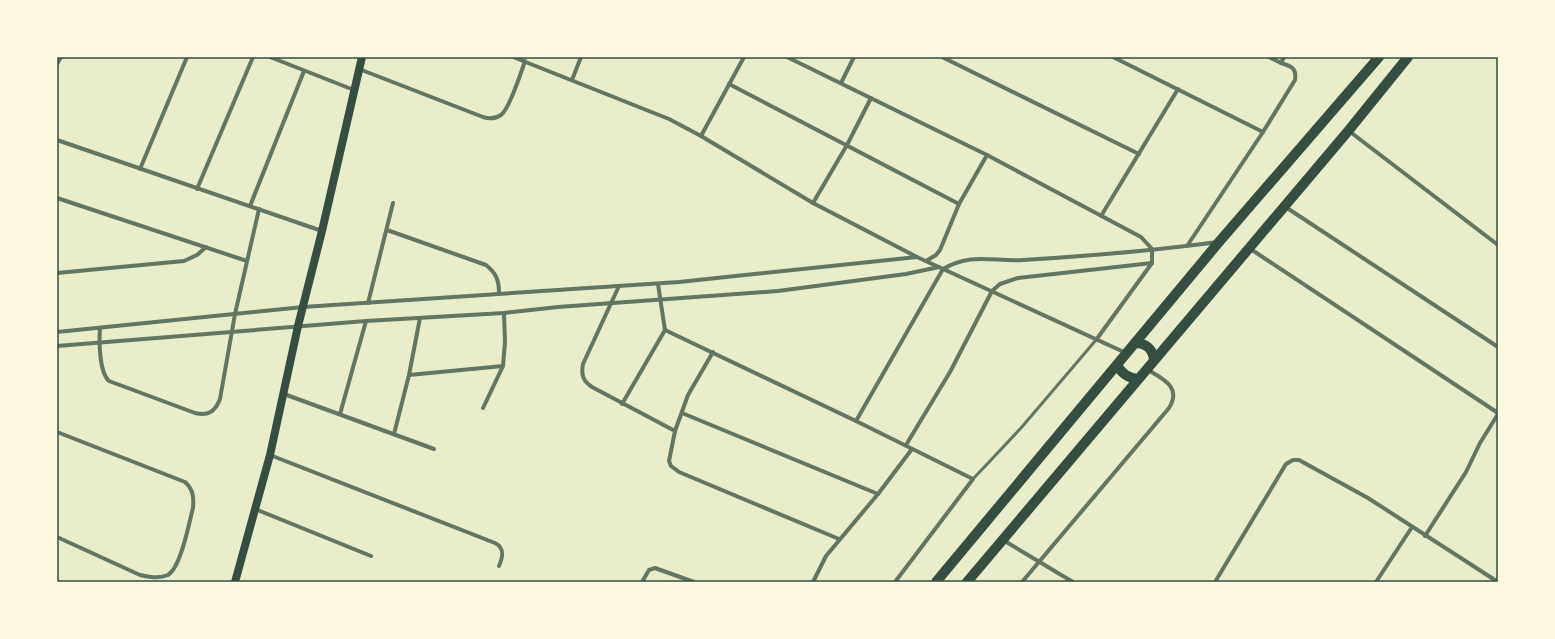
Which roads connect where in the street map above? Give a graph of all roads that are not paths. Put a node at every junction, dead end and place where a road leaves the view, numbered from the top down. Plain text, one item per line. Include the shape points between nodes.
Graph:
1 (61, 57) edge
2 (187, 57) edge
3 (253, 57) edge
4 (270, 57) edge
5 (362, 57) edge
6 (513, 57) edge
7 (581, 57) edge
8 (744, 57) edge
9 (787, 57) edge
10 (854, 57) edge
11 (942, 57) edge
12 (1114, 57) edge
13 (1269, 57) edge
14 (1284, 57) edge
15 (1379, 57) edge
16 (1408, 57) edge
17 (525, 61) junction
18 (1281, 63) junction
19 (57, 64) edge
20 (359, 69) junction
21 (304, 70) junction
22 (572, 80) junction
23 (841, 83) junction
24 (729, 84) junction
25 (1178, 89) junction
26 (354, 90) junction
27 (871, 98) junction
28 (1348, 130) junction
29 (1263, 132) junction
30 (701, 136) junction
31 (57, 140) edge
32 (846, 145) junction
33 (1139, 154) junction
34 (987, 155) junction
35 (140, 169) junction
36 (198, 189) junction
37 (57, 198) edge
38 (393, 203) dead end
39 (814, 203) junction
40 (959, 204) junction
41 (250, 206) junction
42 (1284, 206) junction
43 (259, 209) junction
44 (1101, 216) junction
45 (387, 230) junction
46 (322, 231) junction
47 (1219, 242) junction
48 (1498, 245) edge
49 (1187, 246) junction
50 (206, 247) junction
51 (1249, 248) junction
52 (1152, 249) junction
53 (917, 257) junction
54 (247, 261) junction
55 (926, 261) junction
56 (1152, 263) junction
57 (941, 268) junction
58 (57, 272) edge
59 (658, 284) junction
60 (619, 286) junction
61 (992, 291) junction
62 (499, 293) junction
63 (660, 300) junction
64 (368, 303) junction
65 (612, 303) junction
66 (304, 307) junction
67 (504, 313) junction
68 (235, 314) junction
69 (420, 318) junction
70 (366, 321) junction
71 (298, 326) junction
72 (100, 328) junction
73 (665, 330) junction
74 (57, 332) edge
75 (233, 332) junction
76 (1096, 340) junction
77 (99, 343) junction
78 (1135, 343) junction
79 (57, 346) edge
80 (1498, 347) edge
81 (713, 352) junction
82 (1126, 353) junction
83 (1154, 360) junction
84 (1117, 365) junction
85 (503, 366) junction
86 (1147, 369) junction
87 (409, 375) junction
88 (1138, 379) junction
89 (284, 394) junction
90 (622, 404) junction
91 (483, 408) dead end
92 (1498, 413) edge
93 (340, 414) junction
94 (682, 414) junction
95 (856, 421) junction
96 (675, 431) junction
97 (57, 432) edge
98 (394, 434) junction
99 (906, 445) junction
100 (434, 449) dead end
101 (912, 449) junction
102 (270, 455) junction
103 (973, 479) junction
104 (878, 494) junction
105 (255, 509) junction
106 (1412, 527) junction
107 (1426, 536) junction
108 (57, 537) edge
109 (839, 539) junction
110 (1003, 540) junction
111 (372, 556) dead end
112 (1038, 562) junction
113 (499, 566) dead end
114 (235, 582) edge
115 (642, 582) edge
116 (694, 582) edge
117 (812, 582) edge
118 (895, 582) edge
119 (936, 582) edge
120 (967, 582) edge
121 (1022, 582) edge
122 (1073, 582) edge
123 (1215, 582) edge
124 (1376, 582) edge
125 (1498, 582) edge

1 - 19 street
2 - 35 street
3 - 36 street
4 - 21 street
5 - 20 main road
6 - 17 street
7 - 22 street
8 - 24 street
9 - 23 street
10 - 23 street
11 - 33 street
12 - 25 street
13 - 18 street
14 - 18 street
15 - 47 main road
16 - 28 main road
17 - 20 street via 506,109 500,116 493,118 483,117
17 - 22 street
18 - 29 street via 1294,68 1295,80
20 - 26 main road
21 - 26 street
21 - 41 street
22 - 30 street via 669,119
23 - 27 street
24 - 30 street
24 - 32 street
25 - 29 street
25 - 33 street
26 - 46 main road
27 - 32 street
27 - 34 street
28 - 42 main road
28 - 48 street
29 - 49 street
30 - 39 street
31 - 35 street
32 - 39 street
32 - 40 street
33 - 44 street
34 - 40 street
34 - 44 street
35 - 36 street
36 - 41 street
37 - 50 street
38 - 45 street
39 - 53 street
40 - 55 street via 940,250
41 - 43 street
42 - 51 main road
42 - 80 street
43 - 46 street
43 - 54 street
44 - 52 street via 1141,237
45 - 62 street via 486,265 497,277
45 - 64 street
46 - 66 main road
47 - 49 street
47 - 78 main road
49 - 52 street
50 - 54 street
50 - 58 street via 184,261
51 - 83 main road
51 - 92 street
52 - 56 street
52 - 57 street via 1021,260 970,259
53 - 55 street
53 - 59 street
54 - 68 street
55 - 57 street
56 - 61 street via 1018,278 1000,284
56 - 76 street
57 - 61 street
57 - 63 street via 778,291
57 - 95 street
59 - 60 street
59 - 63 street
60 - 62 street
60 - 65 street
61 - 76 street
61 - 99 street via 950,372
62 - 64 street
63 - 65 street
63 - 73 street
64 - 66 street
65 - 67 street
65 - 90 street via 583,364 582,376 592,387
66 - 68 street
66 - 71 main road
67 - 69 street
67 - 85 street
68 - 72 street
68 - 75 street
69 - 70 street
69 - 87 street
70 - 71 street
70 - 93 street
71 - 75 street
71 - 89 main road
72 - 74 street
72 - 77 street
73 - 81 street
73 - 90 street
75 - 77 street
75 - 77 street via 220,399 215,409 208,414 195,413 109,381 104,374
76 - 82 street
76 - 103 lane via 1021,428
77 - 79 street
78 - 82 main road
78 - 83 main road via 1148,347 1154,355
81 - 94 street via 688,395
81 - 95 street
82 - 84 main road
83 - 86 main road
84 - 88 main road via 1127,377
84 - 119 main road
85 - 87 street
85 - 91 street
86 - 88 main road
86 - 112 street via 1171,386 1174,397 1172,403
87 - 98 street
88 - 110 main road
89 - 93 street
89 - 102 main road
90 - 96 street
92 - 107 street via 1466,472
93 - 98 street
94 - 96 street
94 - 104 street
95 - 99 street
96 - 109 street via 669,461 675,469
97 - 108 street via 185,482 190,486 194,500 180,556 169,574 162,577 140,575
98 - 100 street
99 - 101 street
101 - 103 street
101 - 104 street
102 - 105 main road
102 - 113 street via 500,545 502,551
103 - 118 street
104 - 109 street
105 - 111 street
105 - 114 main road
106 - 107 street
106 - 123 street via 1368,498 1299,460 1293,460 1286,464
106 - 124 street
107 - 125 street
109 - 117 street
110 - 112 street
110 - 120 main road
112 - 121 street
112 - 122 street
115 - 116 street via 649,570 655,568

